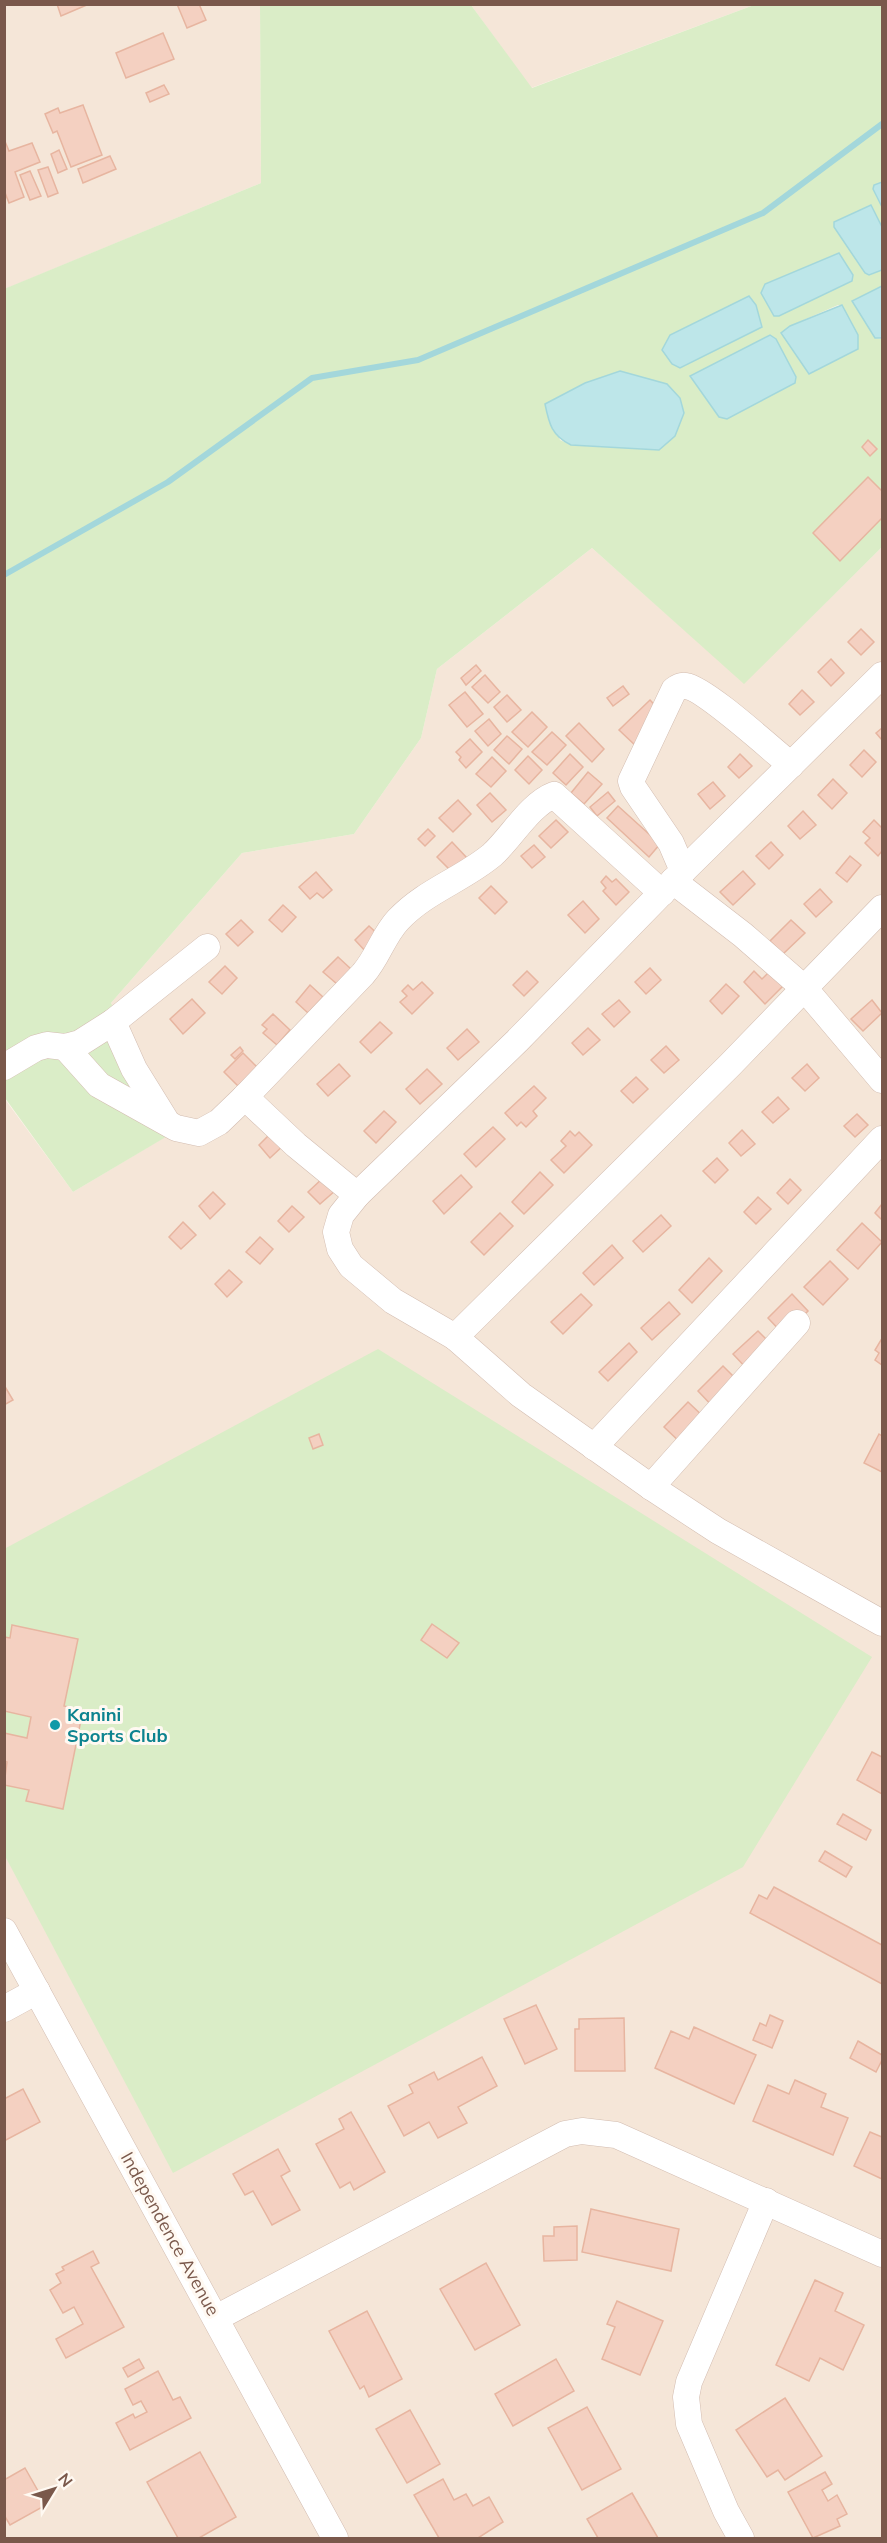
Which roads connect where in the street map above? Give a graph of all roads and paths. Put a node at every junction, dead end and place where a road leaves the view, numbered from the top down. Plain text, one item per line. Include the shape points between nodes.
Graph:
1 (882, 675) edge
2 (791, 765) junction
3 (673, 882) junction
4 (882, 908) edge
5 (207, 947) dead end
6 (805, 989) junction
7 (113, 1022) junction
8 (65, 1047) junction
9 (4, 1067) edge
10 (882, 1080) edge
11 (245, 1097) junction
12 (168, 1123) junction
13 (882, 1138) edge
14 (357, 1195) junction
15 (797, 1323) dead end
16 (455, 1337) junction
17 (594, 1447) junction
18 (651, 1487) junction
19 (882, 1623) edge
20 (4, 1930) edge
21 (37, 1991) junction
22 (4, 2009) edge
23 (766, 2200) junction
24 (882, 2254) edge
25 (216, 2318) junction
26 (335, 2538) edge
27 (741, 2538) edge

1 - 2 street
2 - 3 street
2 - 3 street via 695,690 688,686 674,690 632,781 671,843
3 - 6 street
3 - 11 street via 554,795 547,798 492,855 429,893 399,919 368,969
3 - 14 street via 517,1041
4 - 6 street
5 - 7 street
6 - 10 street
6 - 16 street
7 - 8 street via 80,1043
7 - 12 street via 134,1069
8 - 9 street via 36,1048
8 - 12 street via 99,1085
11 - 12 street via 219,1122 199,1132
11 - 14 street
13 - 17 street
14 - 16 street via 341,1215 336,1232 340,1249 351,1266 393,1301
15 - 18 street
16 - 17 street via 521,1395
17 - 18 street
18 - 19 street via 718,1531
20 - 21 street, Independence Avenue
21 - 22 street
21 - 25 street, Independence Avenue
23 - 24 street
23 - 25 street via 616,2135 582,2131 565,2134
23 - 27 street via 686,2397 689,2424
25 - 26 street, Independence Avenue

